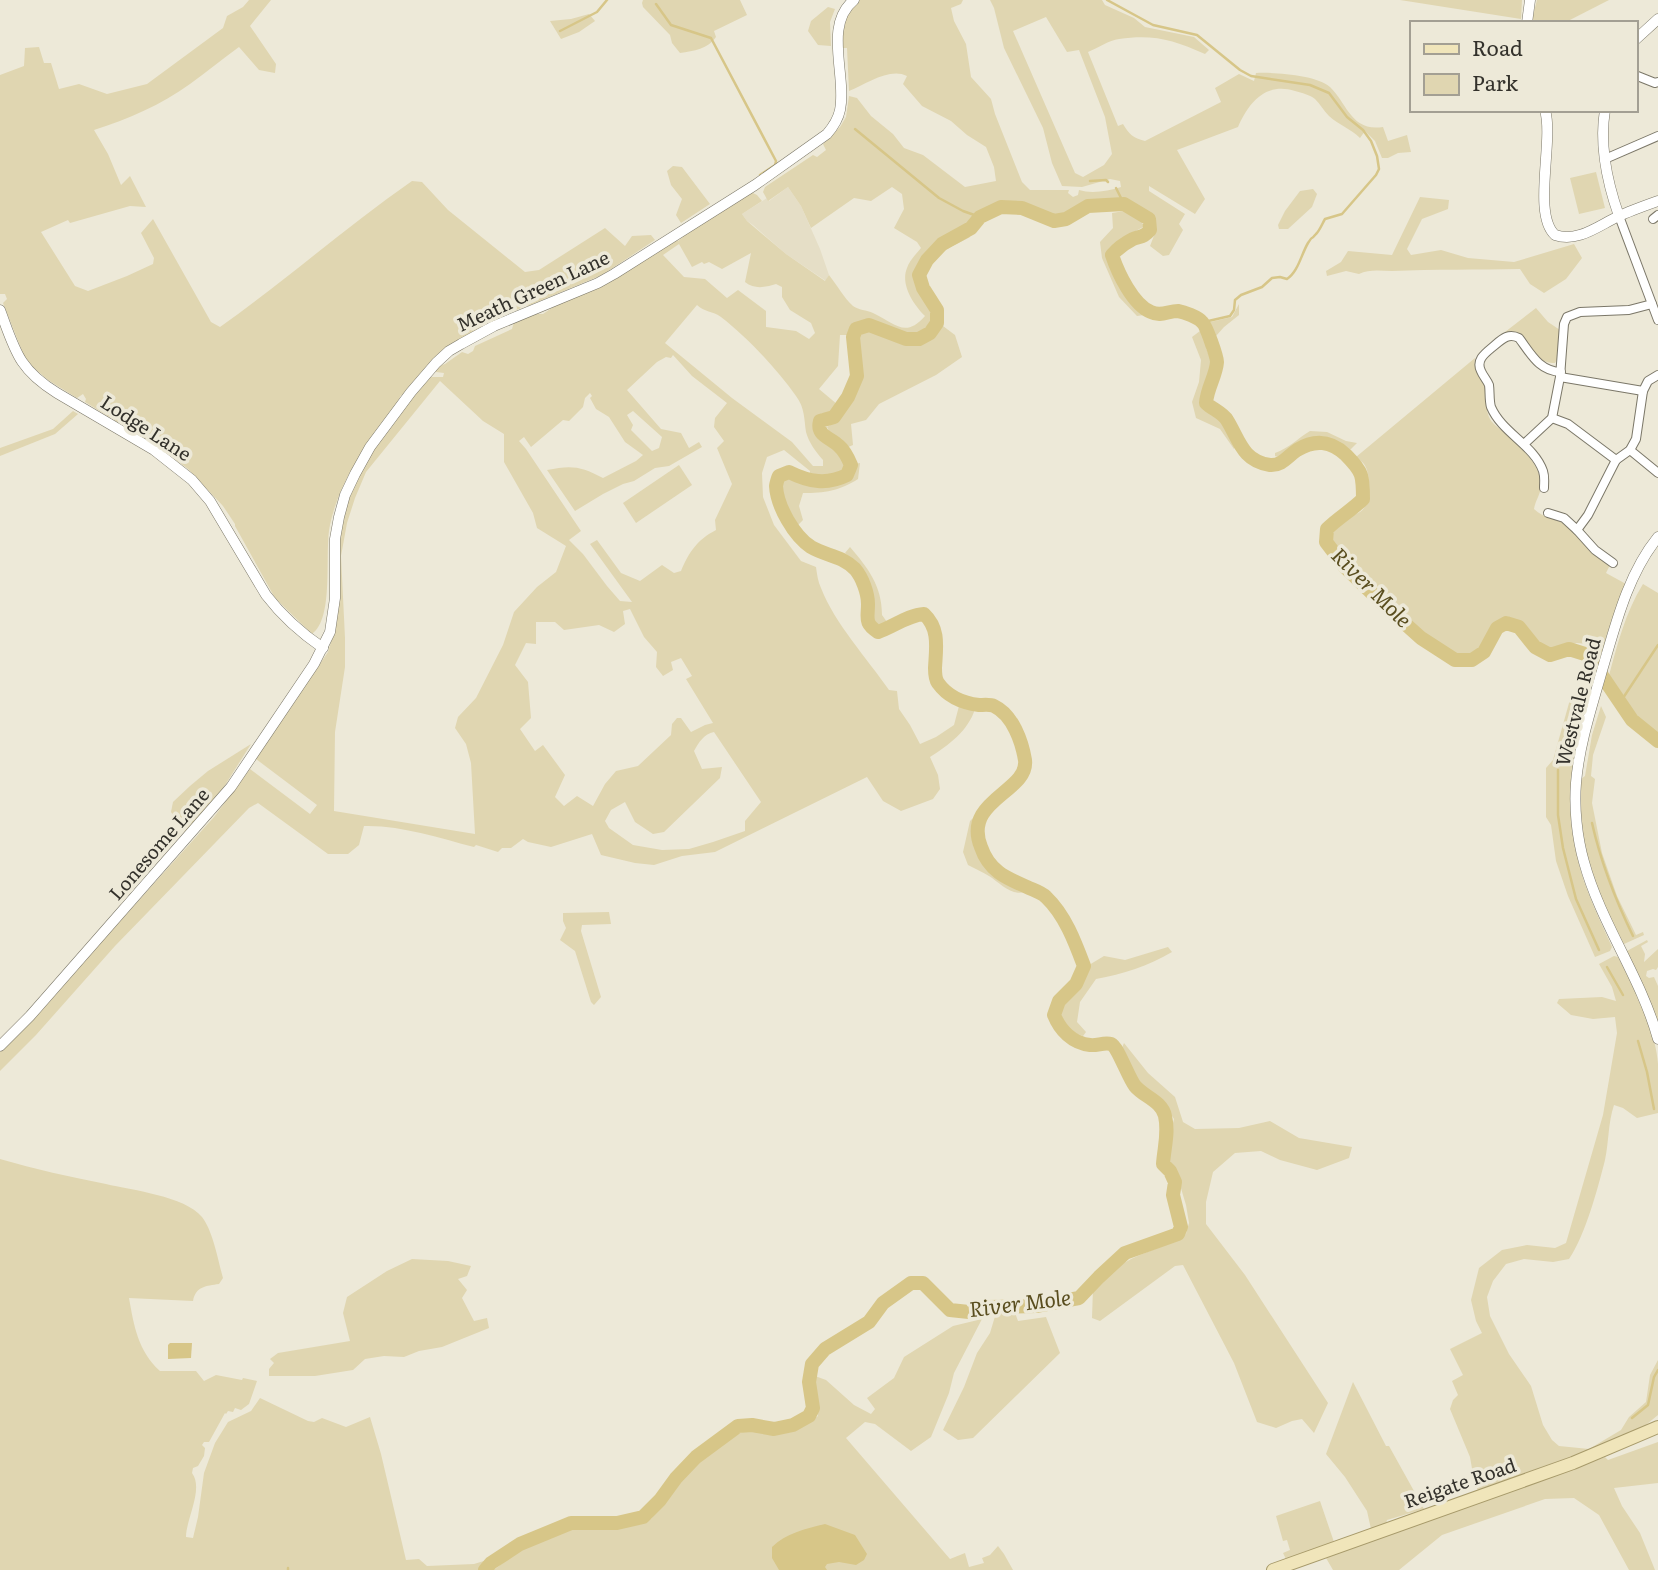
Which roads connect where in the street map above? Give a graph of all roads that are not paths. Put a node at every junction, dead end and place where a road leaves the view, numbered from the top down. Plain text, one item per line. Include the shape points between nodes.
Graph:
1 (854, 0) edge
2 (1530, 0) edge
3 (1658, 19) edge
4 (1527, 21) edge
5 (1637, 38) edge
6 (1637, 76) edge
7 (1658, 82) edge
8 (1545, 112) edge
9 (1605, 112) edge
10 (1658, 136) edge
11 (1605, 159) junction
12 (1658, 201) edge
13 (1619, 216) junction
14 (1653, 291) edge
15 (1652, 303) junction
16 (0, 310) edge
17 (1658, 320) edge
18 (1560, 374) junction
19 (1658, 375) edge
20 (1643, 391) junction
21 (1552, 418) junction
22 (1524, 444) junction
23 (1630, 450) junction
24 (1616, 460) junction
25 (1658, 473) edge
26 (1544, 488) dead end
27 (1548, 513) dead end
28 (1577, 530) junction
29 (1658, 537) edge
30 (1613, 563) dead end
31 (323, 648) junction
32 (1658, 1039) edge
33 (0, 1046) edge
34 (1658, 1427) edge
35 (1273, 1570) edge

1 - 31 street, Meath Green Lane via 842,13 838,30 840,112 827,134 614,274 494,326 449,351 418,383 369,449 345,495 335,539 333,616
2 - 4 street
3 - 5 street
6 - 7 street
8 - 13 street via 1545,213 1551,231 1561,237 1577,236
9 - 11 street
10 - 11 street
11 - 13 street
12 - 13 street
13 - 14 street
14 - 15 street
15 - 17 street
15 - 18 street via 1567,317
16 - 31 street, Lodge Lane via 19,359 29,372 154,450 192,480 210,501 276,608
18 - 20 street
18 - 21 street
18 - 22 street via 1542,367 1513,335 1480,358 1491,406
19 - 20 street
20 - 23 street
21 - 22 street
21 - 24 street via 1568,424
22 - 26 street via 1543,471
23 - 24 street
23 - 25 street
24 - 28 street
27 - 28 street via 1564,518
28 - 30 street
29 - 32 street, Westvale Road via 1622,604 1593,700 1576,784 1584,862
31 - 33 street, Lonesome Lane via 231,788
34 - 35 main road, Reigate Road via 1573,1463

